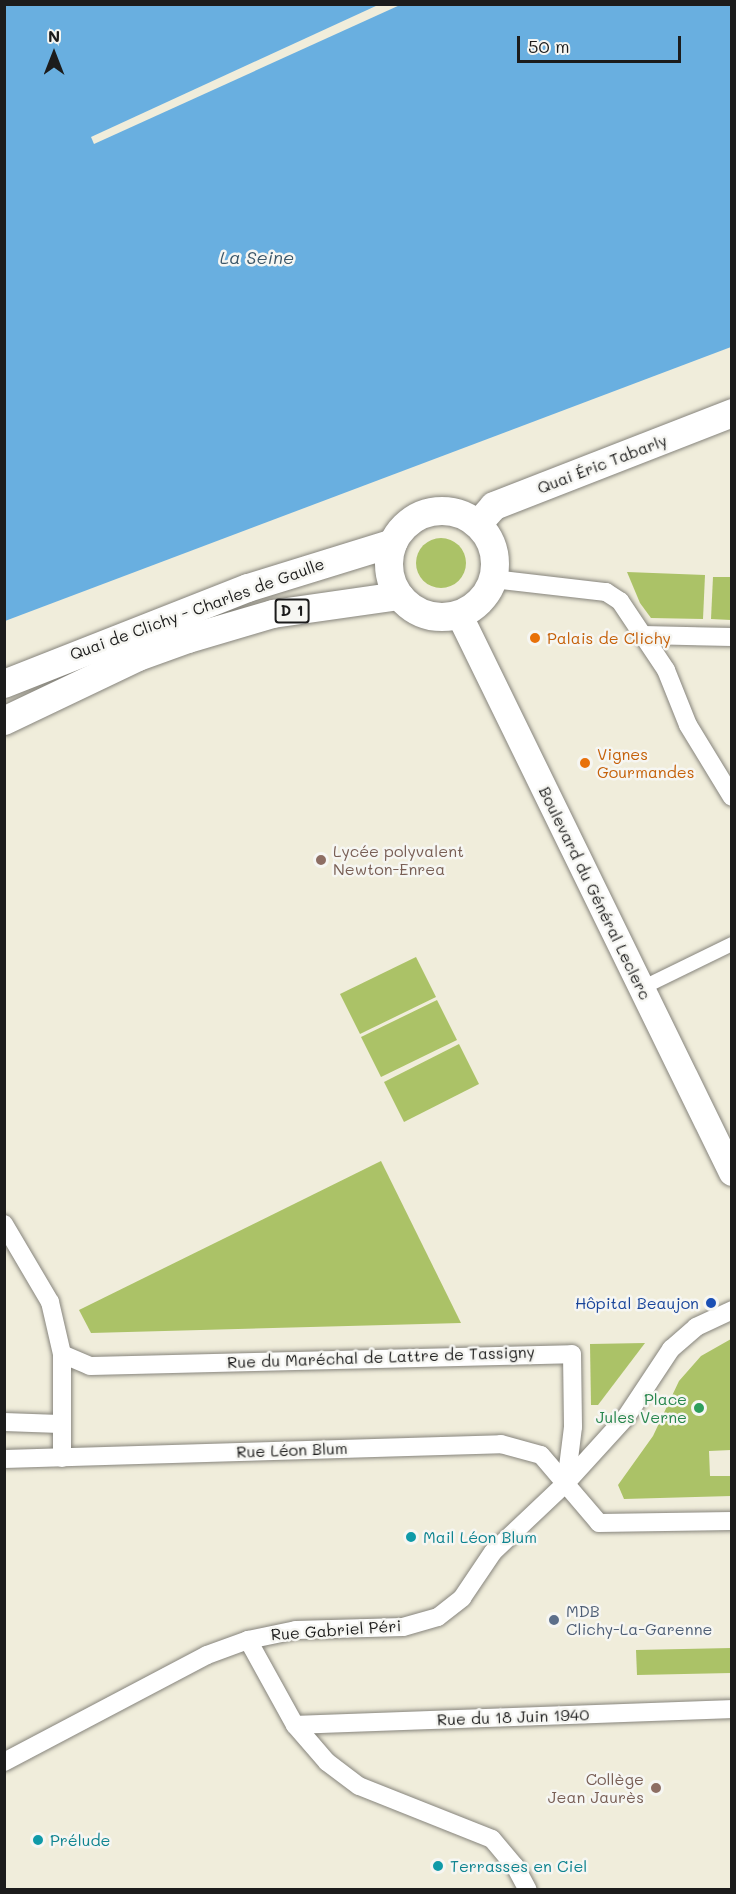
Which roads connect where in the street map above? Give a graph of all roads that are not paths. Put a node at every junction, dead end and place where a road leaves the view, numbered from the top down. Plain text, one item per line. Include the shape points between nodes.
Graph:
1 (732, 413) edge
2 (478, 524) junction
3 (393, 543) junction
4 (493, 579) junction
5 (400, 596) junction
6 (459, 614) junction
7 (643, 634) junction
8 (684, 637) junction
9 (732, 638) edge
10 (666, 670) junction
11 (4, 684) edge
12 (4, 721) edge
13 (732, 797) edge
14 (732, 944) edge
15 (642, 988) junction
16 (732, 1173) edge
17 (4, 1224) edge
18 (732, 1310) edge
19 (62, 1354) junction
20 (4, 1422) edge
21 (60, 1424) junction
22 (62, 1458) junction
23 (4, 1459) edge
24 (566, 1483) junction
25 (732, 1521) edge
26 (248, 1640) junction
27 (732, 1709) edge
28 (295, 1725) junction
29 (4, 1762) edge
30 (528, 1890) edge

1 - 2 main road, Quai Éric Tabarly via 494,506
2 - 3 main road via 456,512 431,511 408,523
2 - 4 main road via 492,546
3 - 5 main road via 391,579
3 - 11 main road, Quai de Clichy - Charles de Gaulle via 248,588
4 - 6 main road via 486,594
4 - 7 street via 606,592 620,601
5 - 6 main road via 416,610 437,616
5 - 12 main road, Quai de Clichy - Charles de Gaulle / D 1 via 273,614 188,639 127,662
6 - 15 main road, Boulevard du Général Leclerc
7 - 8 street
7 - 10 street
8 - 9 street
8 - 10 street
10 - 13 street via 688,725
14 - 15 street
15 - 16 main road, Boulevard du Général Leclerc
17 - 19 street via 50,1302
18 - 24 street via 696,1327 671,1349 626,1417
19 - 21 street
19 - 24 street, Rue du Maréchal de Lattre de Tassigny via 90,1366 572,1354 573,1427
20 - 21 street
21 - 22 street
22 - 23 street, Rue Léon Blum
22 - 24 street, Rue Léon Blum via 501,1444 541,1455
24 - 25 street, Rue Léon Blum via 599,1523
24 - 26 street, Rue Gabriel Péri via 493,1552 462,1598 438,1617 404,1627 296,1630
26 - 28 street
26 - 29 street, Rue Gabriel Péri via 207,1655
27 - 28 street, Rue du 18 Juin 1940
28 - 30 street via 327,1762 358,1786 492,1839 515,1866

